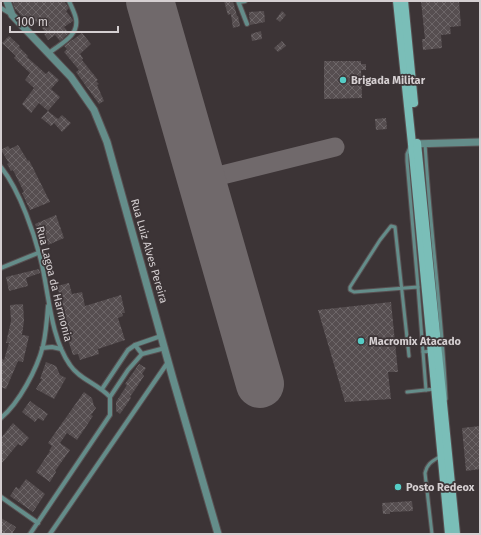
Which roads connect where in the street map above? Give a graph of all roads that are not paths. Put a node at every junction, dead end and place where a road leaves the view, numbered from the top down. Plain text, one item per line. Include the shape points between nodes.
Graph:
1 (7, 1) edge
2 (69, 1) edge
3 (238, 1) edge
4 (245, 1) edge
5 (397, 1) edge
6 (404, 1) edge
7 (1, 8) edge
8 (12, 15) junction
9 (247, 24) dead end
10 (49, 53) junction
11 (480, 142) edge
12 (418, 144) junction
13 (1, 167) edge
14 (38, 253) junction
15 (1, 268) edge
16 (418, 287) junction
17 (402, 288) junction
18 (49, 302) junction
19 (161, 336) junction
20 (135, 345) junction
21 (42, 348) junction
22 (165, 348) junction
23 (61, 349) junction
24 (427, 352) junction
25 (142, 354) junction
26 (410, 356) dead end
27 (168, 362) junction
28 (119, 364) junction
29 (128, 370) junction
30 (102, 389) junction
31 (435, 389) junction
32 (426, 390) junction
33 (407, 392) dead end
34 (110, 397) junction
35 (1, 418) edge
36 (445, 422) junction
37 (442, 456) junction
38 (1, 497) edge
39 (38, 523) junction
40 (30, 534) edge
41 (50, 534) edge
42 (218, 534) edge
43 (432, 534) edge
44 (449, 534) edge
45 (456, 534) edge

1 - 8 street, Rua Luiz Alves Pereira
2 - 10 street via 76,18 76,28 72,36
3 - 4 street
3 - 9 street
5 - 12 main road
6 - 12 main road
7 - 8 street
8 - 10 street, Rua Luiz Alves Pereira
10 - 19 street, Rua Luiz Alves Pereira via 71,77 94,110 107,142
11 - 12 street
12 - 16 lane via 407,154
12 - 24 main road
12 - 36 main road
12 - 36 lane via 428,193 444,356
13 - 14 street, Rua Lagoa da Harmonia via 10,180 27,218
14 - 15 street
14 - 18 street, Rua Lagoa da Harmonia
16 - 17 lane
16 - 24 lane
17 - 17 lane via 354,292 350,290 390,226 396,227
17 - 26 lane
18 - 21 street
18 - 23 street, Rua Lagoa da Harmonia
19 - 20 street
19 - 22 street, Rua Luiz Alves Pereira
20 - 25 street
20 - 28 street via 128,350
21 - 23 street
21 - 35 street via 31,377 18,399
22 - 25 street
22 - 27 street, Rua Luiz Alves Pereira
23 - 30 street, Rua Lagoa da Harmonia via 70,366
24 - 31 main road
24 - 32 lane
25 - 29 street
27 - 41 street
27 - 42 street, Rua Luiz Alves Pereira
28 - 29 street
28 - 30 street
29 - 34 street
30 - 34 street, Rua Lagoa da Harmonia
31 - 32 lane
31 - 37 main road
32 - 33 lane
34 - 39 street via 110,415
36 - 45 main road
37 - 43 lane via 429,463 425,473
37 - 44 main road
38 - 39 street
39 - 40 street

